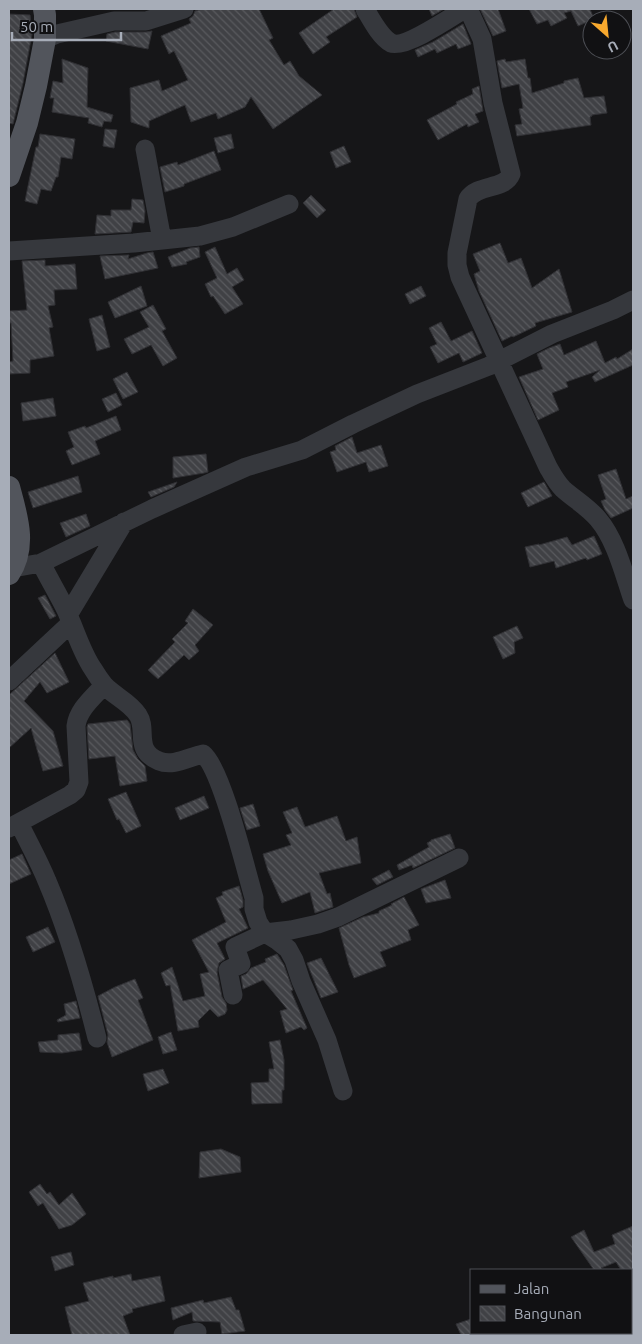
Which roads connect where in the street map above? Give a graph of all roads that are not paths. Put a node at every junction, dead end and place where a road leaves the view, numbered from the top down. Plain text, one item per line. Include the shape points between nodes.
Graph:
1 (44, 9) edge
2 (184, 9) edge
3 (365, 9) edge
4 (45, 39) junction
5 (146, 149) dead end
6 (9, 176) edge
7 (289, 204) dead end
8 (162, 240) junction
9 (9, 251) edge
10 (633, 300) edge
11 (499, 361) junction
12 (9, 487) edge
13 (124, 522) junction
14 (41, 563) junction
15 (11, 571) edge
16 (633, 600) edge
17 (70, 619) junction
18 (9, 681) edge
19 (104, 685) junction
20 (14, 825) edge
21 (459, 858) dead end
22 (265, 933) junction
23 (233, 996) dead end
24 (97, 1038) dead end
25 (343, 1091) dead end

1 - 4 main road
2 - 4 street via 146,21 114,21
3 - 11 street via 390,43 410,41 463,10 471,15 482,39 493,103 511,174 505,181 470,194 456,265
4 - 6 main road via 27,123
5 - 8 street
7 - 8 street via 217,232
8 - 9 street
10 - 11 street via 552,334
11 - 13 street via 418,394 302,450 246,467
11 - 16 street via 554,478 608,532
12 - 15 main road via 19,534 19,551
13 - 14 street
13 - 17 street
14 - 15 street
14 - 17 street
17 - 18 street
17 - 19 street via 92,669
19 - 20 street via 77,718 79,787
19 - 22 street via 137,714 142,722 145,749 151,756 166,763 203,754 210,761 228,807 258,922
20 - 24 street via 47,881
21 - 22 street via 338,917 291,930
22 - 23 street via 235,947 241,964 228,970
22 - 25 street via 288,949 294,960 328,1040

